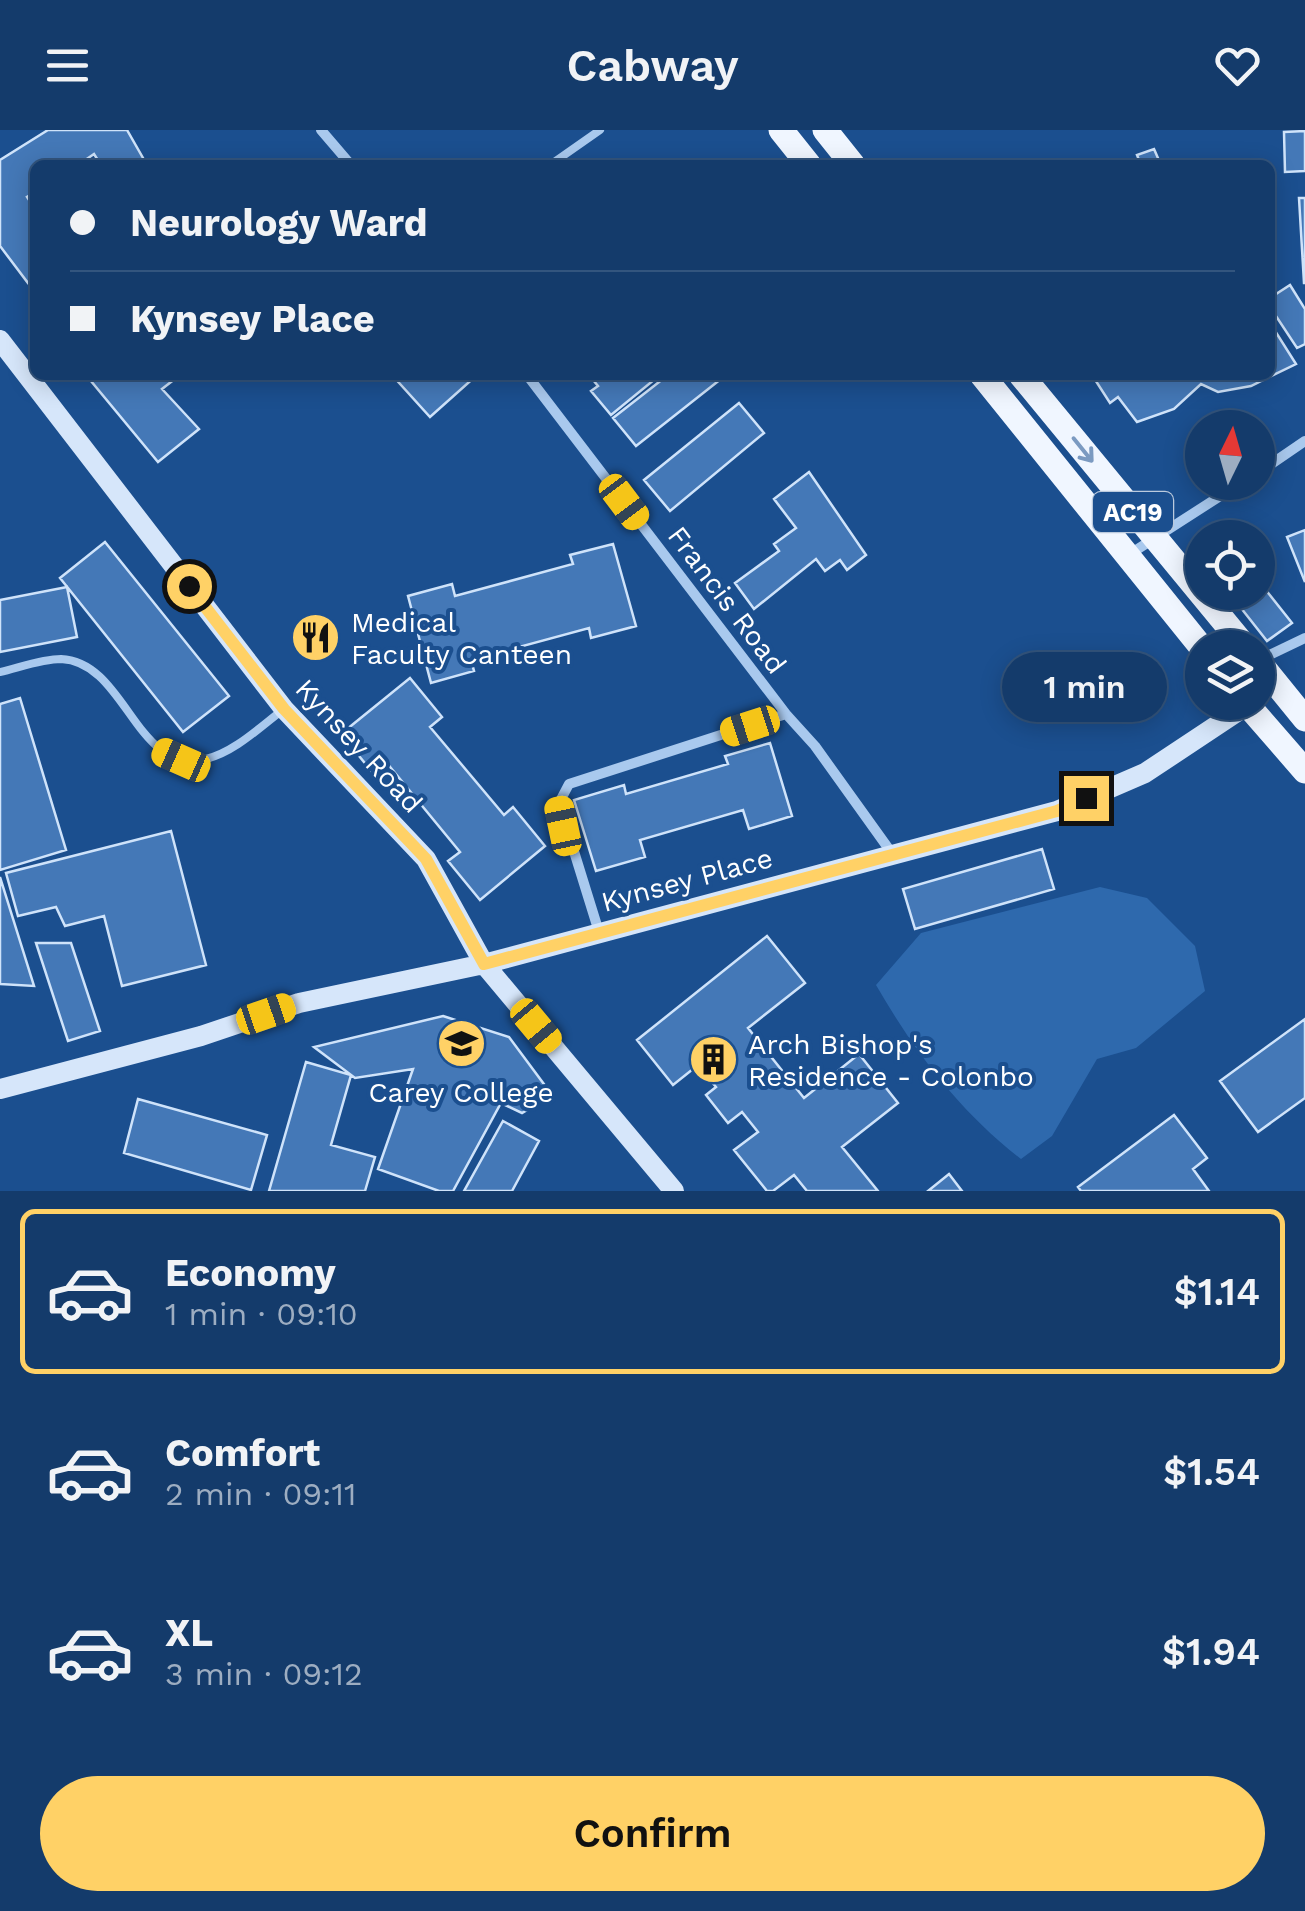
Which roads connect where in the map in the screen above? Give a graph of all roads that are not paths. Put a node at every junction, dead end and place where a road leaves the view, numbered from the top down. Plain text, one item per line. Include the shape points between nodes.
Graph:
1 (321, 130) edge
2 (600, 130) edge
3 (781, 130) edge
4 (825, 130) edge
5 (347, 160) edge
6 (557, 160) edge
7 (806, 160) edge
8 (848, 160) edge
9 (0, 340) edge
10 (30, 379) edge
11 (31, 380) edge
12 (531, 380) edge
13 (986, 380) edge
14 (1026, 380) edge
15 (1305, 441) edge
16 (1275, 461) edge
17 (1215, 500) edge
18 (1156, 539) junction
19 (1130, 554) junction
20 (1188, 630) edge
21 (1231, 630) edge
22 (1305, 638) edge
23 (1275, 653) edge
24 (0, 672) edge
25 (1275, 707) edge
26 (284, 709) junction
27 (786, 714) junction
28 (1305, 719) edge
29 (1224, 720) edge
30 (1270, 720) edge
31 (1305, 771) edge
32 (891, 852) junction
33 (599, 932) junction
34 (484, 964) junction
35 (0, 1089) edge
36 (674, 1191) edge

1 - 5 street
2 - 6 lane
3 - 7 main road
4 - 8 main road
9 - 10 street, Kynsey Road
11 - 26 street, Kynsey Road
12 - 27 street, Francis Road
13 - 19 main road, AC19
14 -> 18 main road, AC19
15 - 16 street
17 - 18 street
18 - 19 street
18 - 21 main road, AC19
19 - 20 main road, AC19
22 - 23 street
24 - 26 lane via 61,659 82,665 102,677 158,750 181,760 205,760 229,749
25 - 28 main road
26 - 34 street, Kynsey Road via 426,859
27 - 32 street, Francis Road
27 - 33 street via 570,784 558,804
29 - 32 street, Kynsey Place via 1145,772 1057,811
30 - 31 main road
32 - 33 street, Kynsey Place
33 - 34 street, Kynsey Place
34 - 35 street, Kynsey Place via 299,1003
34 - 36 street, Kynsey Road

